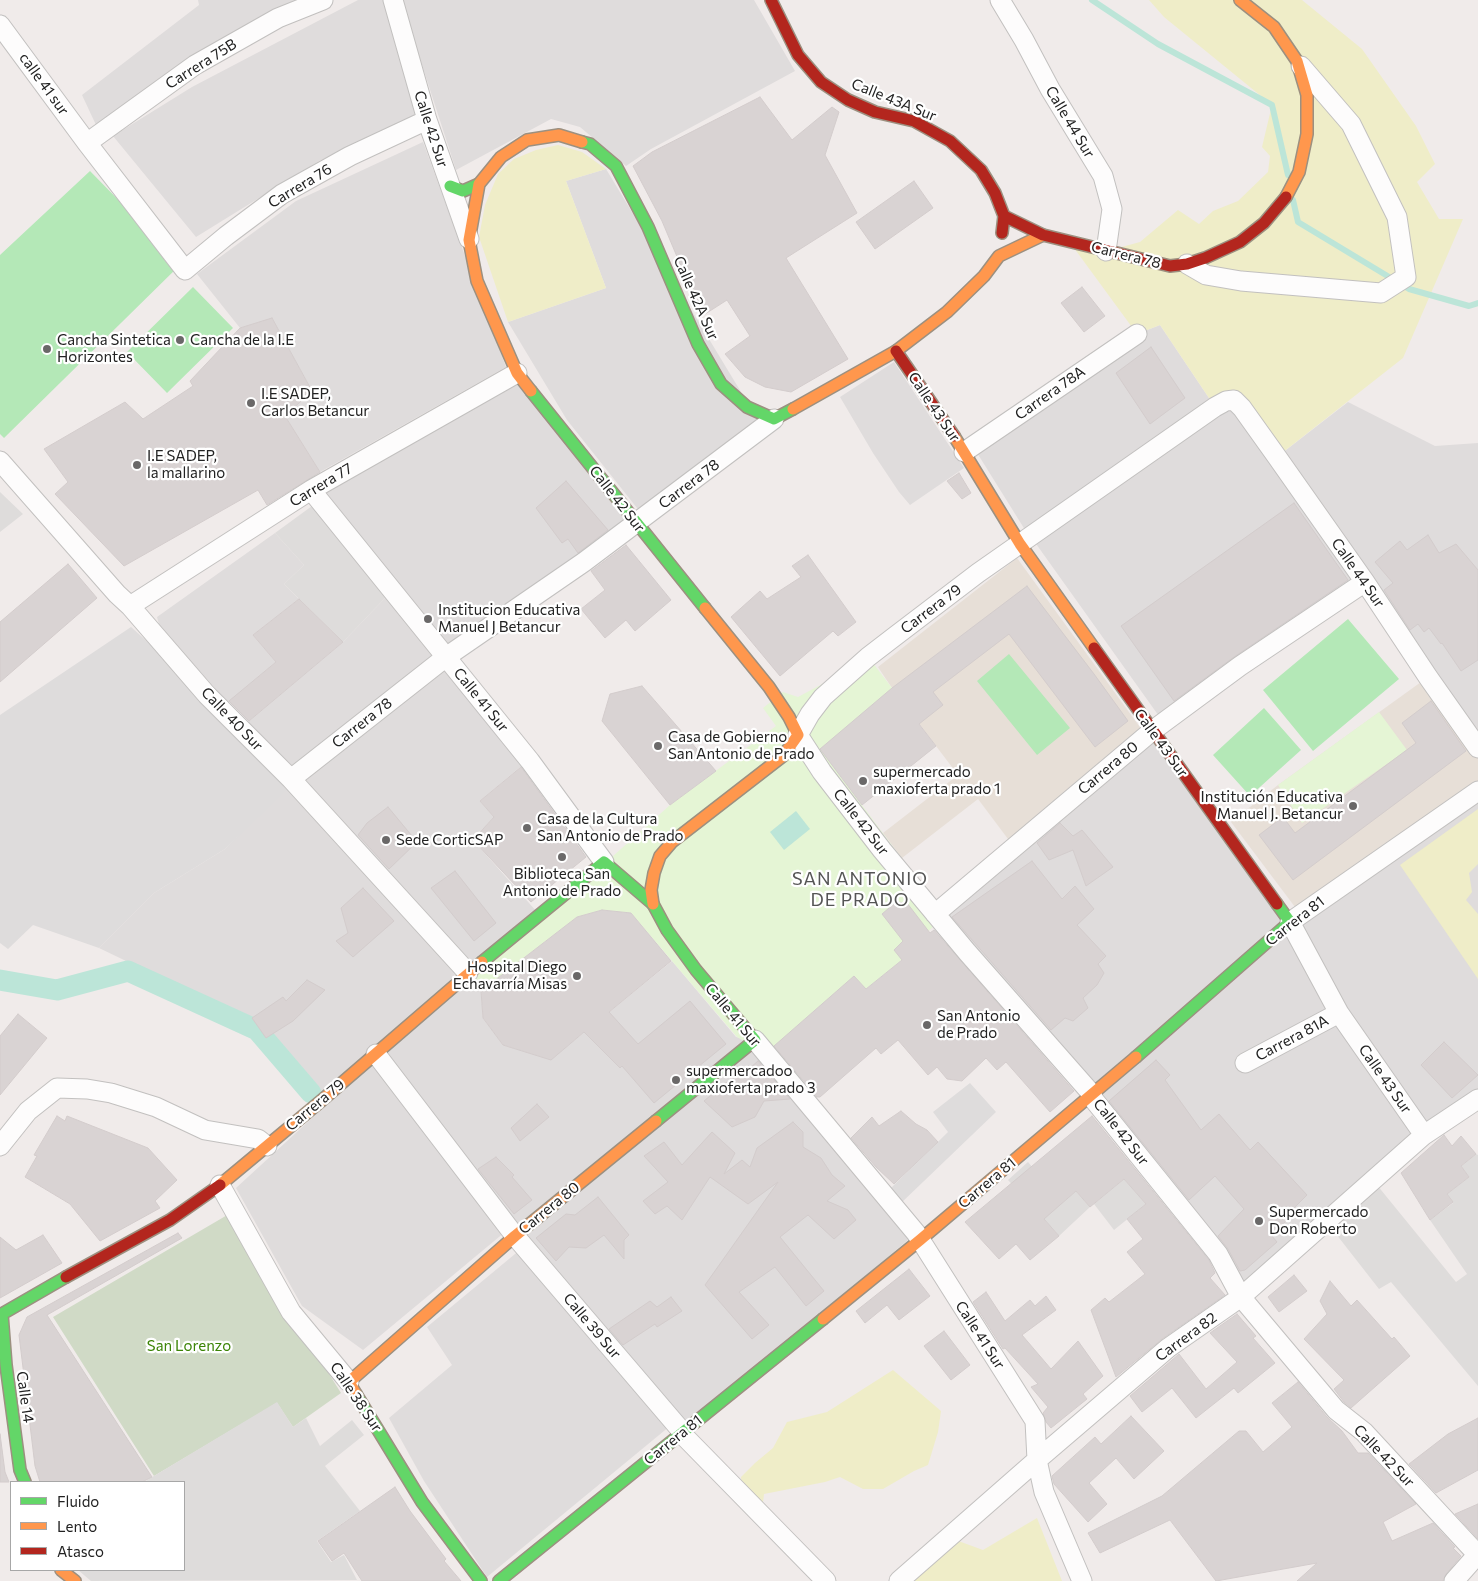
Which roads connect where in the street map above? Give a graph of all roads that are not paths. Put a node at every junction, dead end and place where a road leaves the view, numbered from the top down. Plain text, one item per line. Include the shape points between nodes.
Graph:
1 (323, 0) edge
2 (393, 0) edge
3 (771, 0) edge
4 (1000, 0) edge
5 (1240, 0) edge
6 (0, 25) edge
7 (1297, 61) junction
8 (427, 120) junction
9 (87, 143) junction
10 (479, 184) junction
11 (450, 186) junction
12 (1004, 216) junction
13 (1042, 235) junction
14 (469, 240) junction
15 (1106, 251) junction
16 (998, 256) junction
17 (1196, 261) junction
18 (185, 270) joint
19 (1137, 334) dead end
20 (896, 351) junction
21 (517, 373) junction
22 (1234, 400) joint
23 (774, 419) junction
24 (964, 452) junction
25 (0, 462) edge
26 (310, 490) junction
27 (636, 524) junction
28 (1020, 544) junction
29 (1365, 582) junction
30 (130, 606) junction
31 (446, 656) junction
32 (1152, 731) junction
33 (798, 734) junction
34 (1478, 748) edge
35 (291, 779) junction
36 (1478, 791) edge
37 (660, 856) junction
38 (642, 864) dead end
39 (610, 866) junction
40 (630, 868) dead end
41 (653, 904) junction
42 (935, 914) junction
43 (1290, 922) junction
44 (468, 973) junction
45 (1339, 1014) junction
46 (755, 1040) junction
47 (376, 1054) junction
48 (1245, 1063) dead end
49 (1092, 1096) junction
50 (1478, 1099) edge
51 (1424, 1135) junction
52 (0, 1146) edge
53 (267, 1146) junction
54 (220, 1186) junction
55 (515, 1236) junction
56 (920, 1240) junction
57 (1241, 1298) junction
58 (1, 1315) edge
59 (349, 1382) junction
60 (682, 1433) junction
61 (1037, 1460) junction
62 (25, 1481) edge
63 (1477, 1554) edge
64 (62, 1571) edge
65 (75, 1581) edge
66 (481, 1581) edge
67 (499, 1581) edge
68 (826, 1581) edge
69 (899, 1581) edge
70 (1082, 1581) edge
71 (1454, 1581) edge

1 - 9 street, Carrera 75B via 278,18 195,65
2 - 8 street, Calle 42 Sur
3 - 12 main road, Calle 43A Sur via 798,55 821,82 848,100 875,112 914,121 950,141 981,170
4 - 15 street, Calle 44 Sur via 1103,176 1112,209
5 - 7 main road, Carrera 78 via 1274,27
6 - 9 street, calle 41 sur
7 - 17 main road, Carrera 78 via 1307,94 1307,134 1299,172 1284,201 1264,223 1240,242
7 - 17 street via 1351,124 1397,217 1406,277 1381,293 1206,276
8 - 11 street, Calle 42 Sur
8 - 18 street, Carrera 76 via 350,156 282,194
9 - 18 street, calle 41 sur
10 - 11 main road via 463,191
10 - 14 main road
10 - 23 main road, Calle 42A Sur via 501,157 527,140 559,135 590,144 616,166 648,228 698,344 721,384 747,407
11 - 14 street, Calle 42 Sur
12 - 13 main road, Carrera 78
12 - 16 main road
13 - 15 main road, Carrera 78
13 - 16 main road, Carrera 78
14 - 21 main road, Calle 42 Sur via 478,281
15 - 17 main road, Carrera 78 via 1170,266
16 - 20 main road, Carrera 78 via 984,276 947,312
19 - 24 street, Carrera 78A
20 - 23 main road, Carrera 78
20 - 24 main road, Calle 43 Sur
21 - 26 street, Carrera 77
21 - 27 main road, Calle 42 Sur
22 - 28 street, Carrera 79 via 1215,407
22 - 29 street, Calle 44 Sur
23 - 27 street, Carrera 78
24 - 28 main road, Calle 43 Sur
25 - 30 street, Calle 40 Sur
26 - 30 street, Carrera 77
26 - 31 street, Calle 41 Sur
27 - 31 street, Carrera 78
27 - 33 main road, Calle 42 Sur via 769,687
28 - 32 main road, Calle 43 Sur
28 - 33 street, Carrera 79 via 868,657 823,697
29 - 32 street, Carrera 80 via 1240,666
29 - 34 street, Calle 44 Sur
30 - 35 street, Calle 40 Sur via 207,695
31 - 35 street, Carrera 78
31 - 39 street, Calle 41 Sur
32 - 42 street, Carrera 80
32 - 43 main road, Calle 43 Sur
33 - 37 main road, Carrera 79 via 784,756 672,842
33 - 42 street, Calle 42 Sur via 828,780
35 - 44 street, Calle 40 Sur
36 - 43 street, Carrera 81
37 - 38 main road, Carrera 79
37 - 41 main road, Carrera 79 via 651,890
39 - 40 main road, Carrera 79
39 - 41 main road, Calle 41 Sur
39 - 44 main road, Carrera 79
41 - 46 main road, Calle 41 Sur via 696,970
42 - 49 street, Calle 42 Sur
43 - 45 street, Calle 43 Sur
43 - 49 main road, Carrera 81
44 - 47 main road, Carrera 79
45 - 48 street, Carrera 81A
45 - 51 street, Calle 43 Sur
46 - 55 main road, Carrera 80
46 - 56 street, Calle 41 Sur
47 - 53 main road, Carrera 79
47 - 55 street, Calle 39 Sur
49 - 56 main road, Carrera 81
49 - 57 street, Calle 42 Sur via 1218,1254
50 - 51 street, Carrera 82
51 - 57 street, Carrera 82
52 - 53 street via 28,1111 57,1088 111,1093 156,1106 205,1130 258,1139
53 - 54 main road, Carrera 79
54 - 58 main road, Carrera 79 via 170,1220
54 - 59 street, Calle 38 Sur via 291,1312
55 - 59 main road, Carrera 80
55 - 60 street, Calle 39 Sur
56 - 60 main road, Carrera 81
56 - 61 street, Calle 41 Sur via 1035,1421
57 - 61 street, Carrera 82 via 1168,1348
57 - 63 street, Calle 42 Sur via 1336,1410 1364,1432
58 - 62 main road, Calle 14 via 20,1470
59 - 66 main road, Calle 38 Sur via 422,1502
60 - 67 main road, Carrera 81
60 - 68 street, Calle 39 Sur
61 - 69 street, Carrera 82
61 - 70 street, Calle 41 Sur via 1044,1492
63 - 71 street
64 - 65 main road

